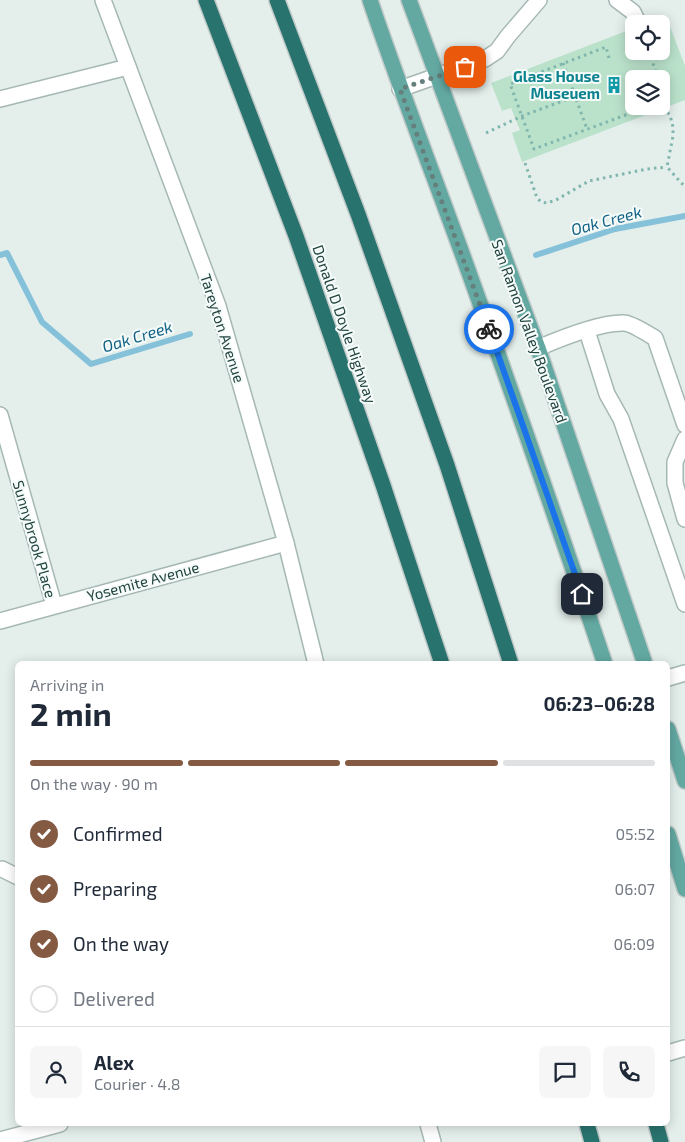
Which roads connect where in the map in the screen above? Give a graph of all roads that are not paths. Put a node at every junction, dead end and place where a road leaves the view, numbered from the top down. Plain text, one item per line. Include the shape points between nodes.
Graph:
1 (103, 0) edge
2 (206, 0) edge
3 (278, 0) edge
4 (370, 0) edge
5 (409, 0) edge
6 (539, 0) edge
7 (617, 0) edge
8 (634, 15) edge
9 (128, 67) junction
10 (437, 77) junction
11 (400, 89) junction
12 (0, 99) edge
13 (587, 331) junction
14 (538, 348) junction
15 (0, 415) edge
16 (685, 425) edge
17 (685, 439) edge
18 (685, 519) edge
19 (286, 543) junction
20 (685, 604) edge
21 (54, 606) junction
22 (0, 620) edge
23 (315, 661) edge
24 (441, 661) edge
25 (509, 661) edge
26 (605, 661) edge
27 (644, 661) edge
28 (685, 673) edge
29 (670, 677) edge
30 (670, 735) edge
31 (685, 781) edge
32 (670, 840) edge
33 (2, 869) dead end
34 (15, 876) edge
35 (685, 889) edge
36 (685, 1048) edge
37 (670, 1052) edge
38 (52, 1126) edge
39 (429, 1126) edge
40 (588, 1126) edge
41 (657, 1126) edge
42 (0, 1140) edge
43 (433, 1142) edge
44 (592, 1142) edge
45 (661, 1142) edge

1 - 9 street, Tareyton Avenue
2 - 24 highway, Donald D Doyle Highway via 299,245
3 - 25 highway via 440,446
4 - 11 main road
5 - 10 main road, San Ramon Valley Boulevard
6 - 10 street via 497,51 485,59
7 - 8 street
9 - 12 street
9 - 19 street, Tareyton Avenue via 218,306
10 - 11 street
10 - 14 main road, San Ramon Valley Boulevard
11 - 26 main road
13 - 14 street
13 - 16 street via 626,322 655,338
13 - 20 street
14 - 27 main road, San Ramon Valley Boulevard
15 - 21 street, Sunnybrook Place
17 - 18 street via 675,462 675,484
19 - 21 street, Yosemite Avenue
19 - 23 street, Tareyton Avenue
21 - 22 street, Yosemite Avenue
28 - 29 street
30 - 31 main road
32 - 35 main road
33 - 34 street
36 - 37 street
38 - 42 street
39 - 43 street
40 - 44 highway
41 - 45 highway

